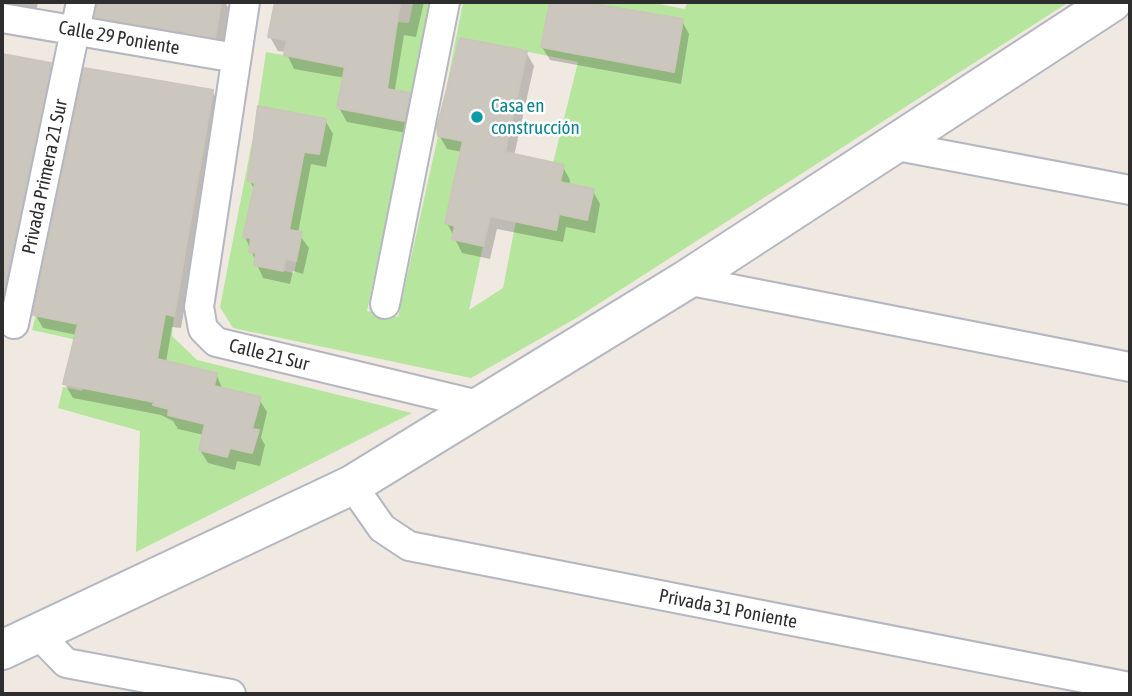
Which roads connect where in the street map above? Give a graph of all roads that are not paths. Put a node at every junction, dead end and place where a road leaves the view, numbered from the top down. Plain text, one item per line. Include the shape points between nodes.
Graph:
1 (81, 2) edge
2 (245, 2) edge
3 (445, 2) edge
4 (1112, 2) edge
5 (2, 18) edge
6 (76, 31) junction
7 (236, 58) junction
8 (892, 145) junction
9 (1130, 190) edge
10 (686, 280) junction
11 (385, 304) dead end
12 (14, 324) dead end
13 (1130, 367) edge
14 (484, 406) junction
15 (352, 485) junction
16 (38, 634) junction
17 (2, 650) edge
18 (1130, 687) edge
19 (231, 694) edge

1 - 6 street, Privada Primera 21 Sur
2 - 7 street, Calle 21 Sur
3 - 11 street
4 - 8 main road
5 - 6 street, Calle 29 Poniente
6 - 7 street, Calle 29 Poniente
6 - 12 street, Privada Primera 21 Sur
7 - 14 street, Calle 21 Sur via 199,307 203,329 216,342
8 - 9 street
8 - 10 main road
10 - 13 street
10 - 14 main road
14 - 15 main road
15 - 16 main road
15 - 18 street, Privada 31 Poniente via 382,528 409,546
16 - 17 main road
16 - 19 street via 66,663

